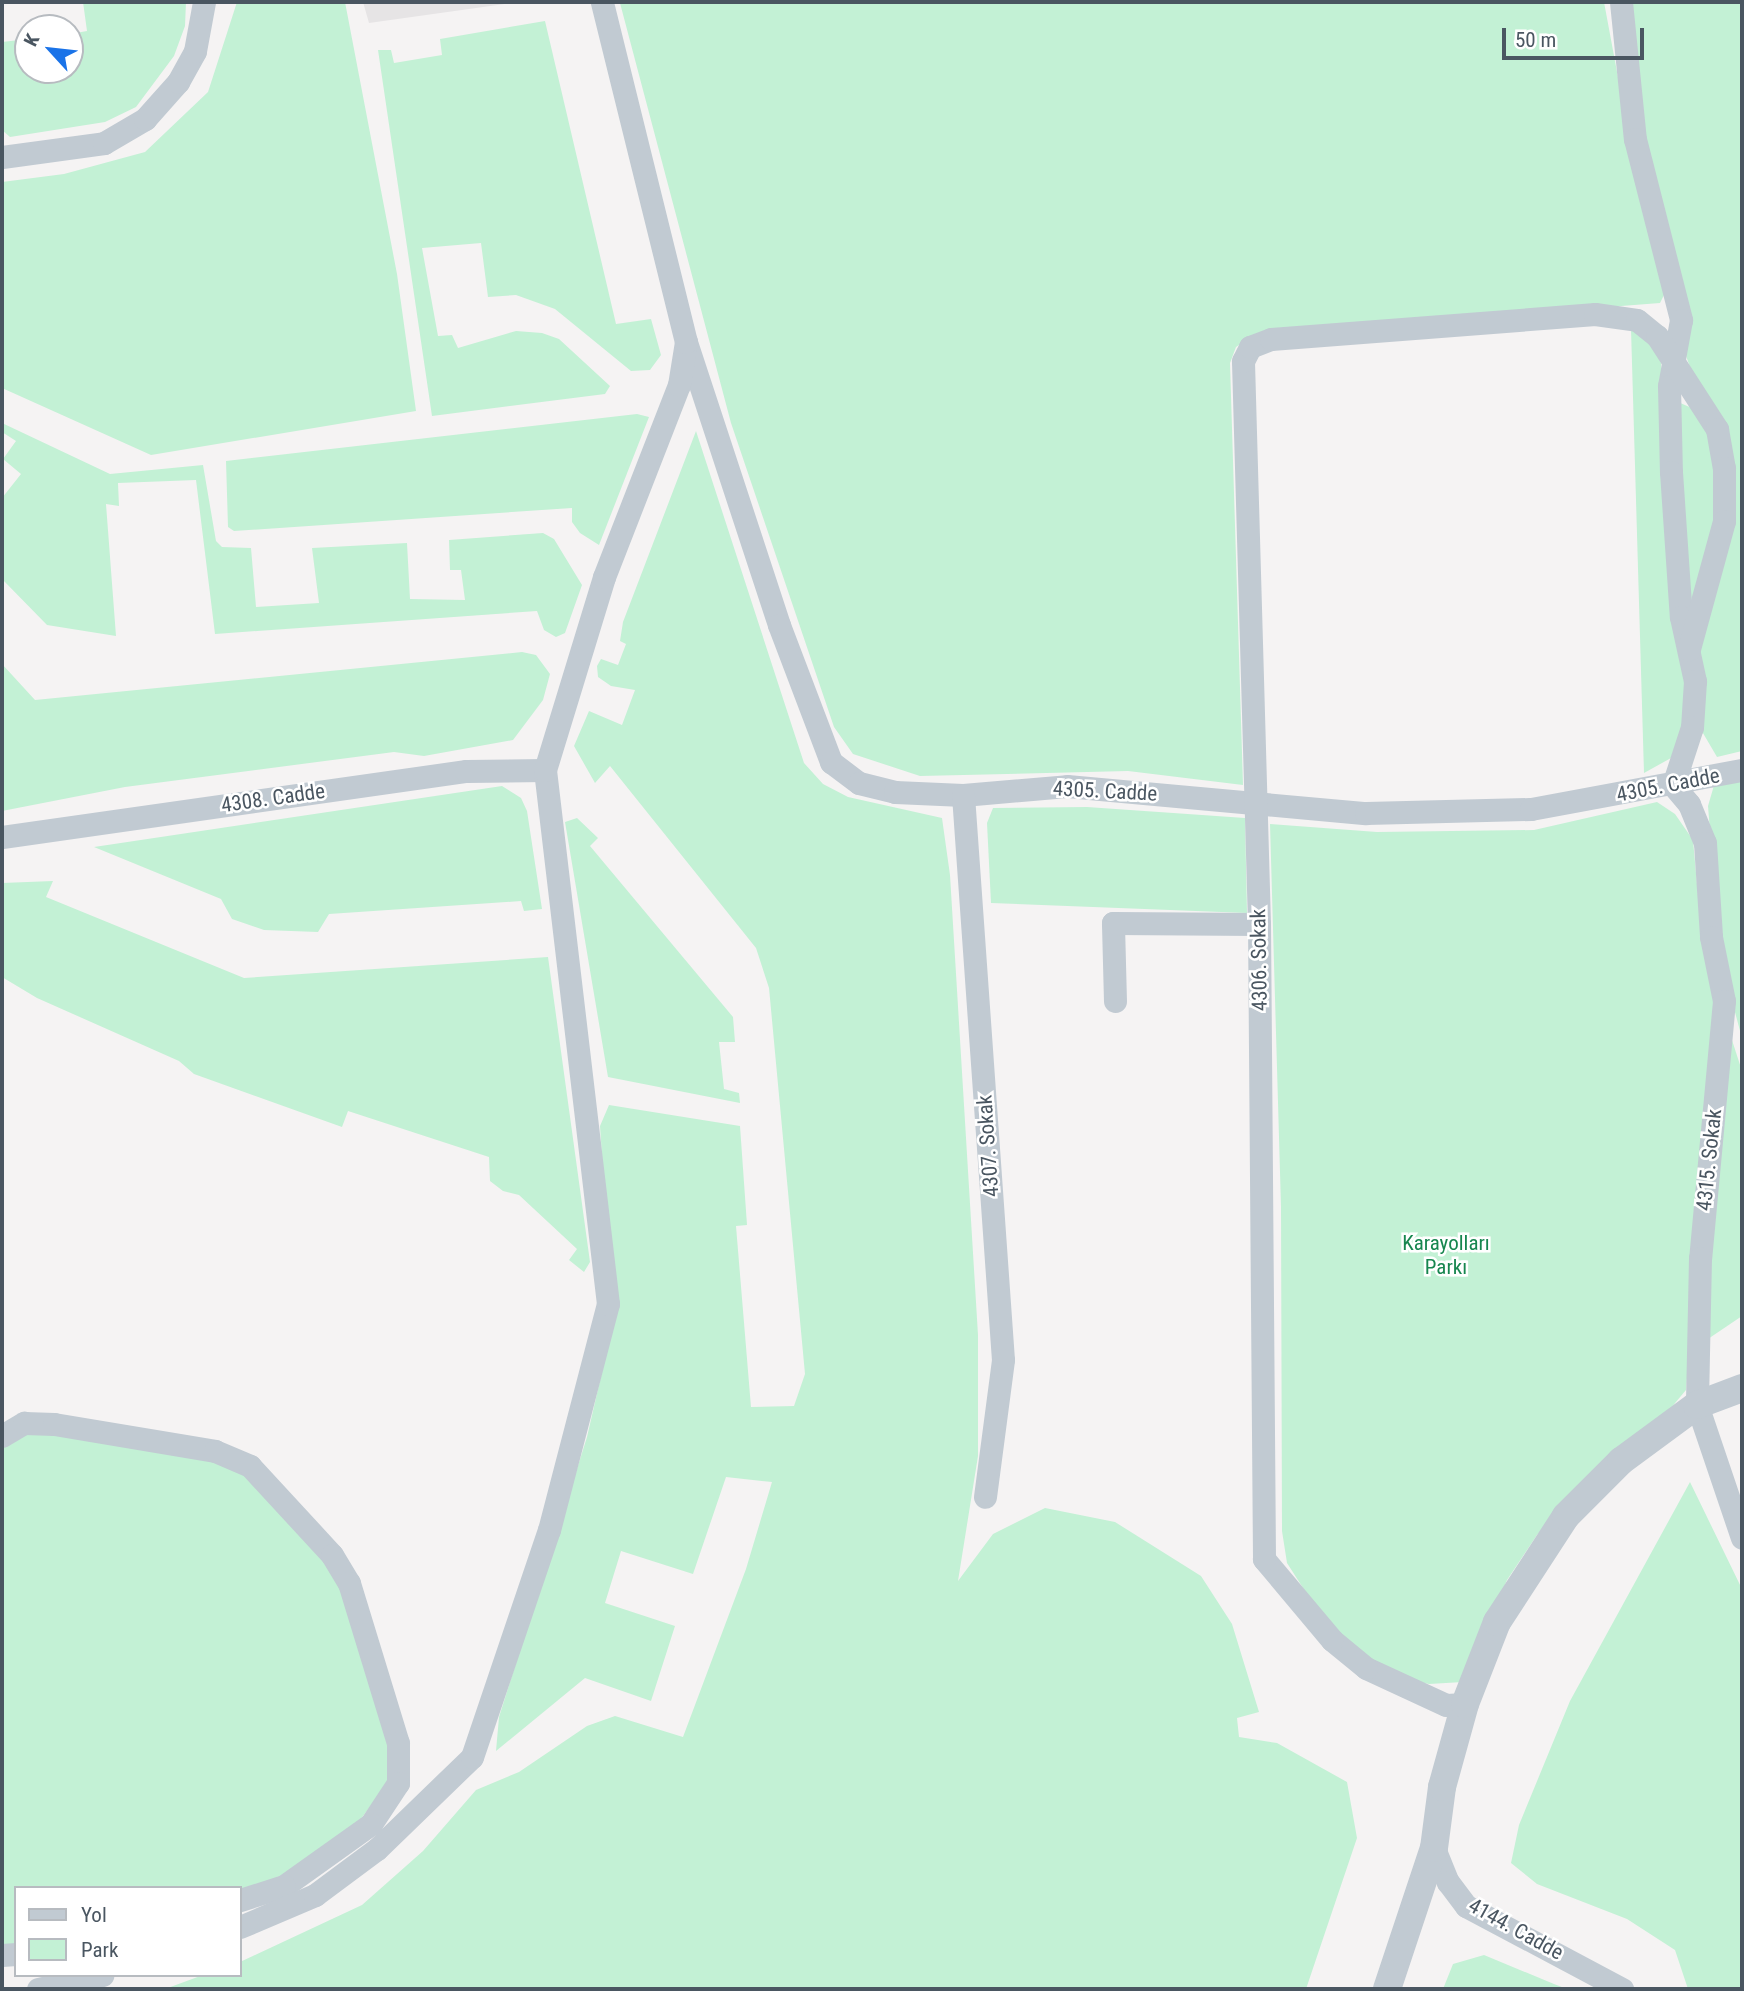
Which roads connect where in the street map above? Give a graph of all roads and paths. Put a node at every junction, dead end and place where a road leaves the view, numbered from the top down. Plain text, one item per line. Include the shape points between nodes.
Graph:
1 (204, 2) edge
2 (602, 2) edge
3 (1620, 2) edge
4 (2, 157) edge
5 (686, 342) junction
6 (1674, 360) junction
7 (1689, 649) junction
8 (545, 769) junction
9 (1742, 770) edge
10 (1673, 785) junction
11 (963, 795) junction
12 (1255, 803) junction
13 (2, 837) edge
14 (1259, 924) junction
15 (1115, 1000) dead end
16 (1742, 1388) edge
17 (1697, 1405) junction
18 (2, 1436) edge
19 (985, 1497) dead end
20 (1742, 1538) edge
21 (1465, 1704) junction
22 (1434, 1848) junction
23 (242, 1899) edge
24 (242, 1926) edge
25 (93, 1977) edge
26 (38, 1989) edge
27 (1387, 1989) edge
28 (1622, 1989) edge

1 - 4 street via 195,51 178,82 145,119 104,143
2 - 5 street, 4305. Cadde
3 - 6 street via 1635,139 1677,292 1681,320
5 - 8 street via 679,385 604,577
5 - 11 street, 4305. Cadde via 779,625 831,761 859,783 895,792
6 - 7 street via 1669,386 1671,472 1681,617
6 - 7 street via 1690,394 1717,429 1724,468 1724,521
6 - 12 street, 4306. Sokak via 1657,336 1637,320 1595,314 1271,339 1251,346 1243,361
7 - 10 street via 1695,681 1692,727
8 - 13 street, 4308. Cadde via 466,771
8 - 24 street via 608,1304 598,1344 549,1530 472,1757 377,1849 315,1895
9 - 10 street, 4305. Cadde
10 - 12 street, 4305. Cadde via 1531,809 1366,813
10 - 17 street, 4315. Sokak via 1689,804 1705,843 1711,937 1724,1000 1700,1258
11 - 12 street, 4305. Cadde via 1067,786
11 - 19 street, 4307. Sokak via 1003,1360
12 - 14 street, 4306. Sokak
14 - 15 street via 1113,923
14 - 21 street, 4306. Sokak via 1264,1559 1332,1640 1366,1668 1446,1705
16 - 17 street
17 - 20 street, 4315. Sokak
17 - 21 street via 1621,1461 1566,1516 1497,1622
18 - 23 street via 24,1423 54,1424 215,1451 250,1466 331,1555 349,1583 398,1743 398,1783 370,1824 284,1886
21 - 22 street via 1442,1787
22 - 27 street
22 - 28 street, 4144. Cadde via 1448,1882 1466,1906
25 - 26 street

